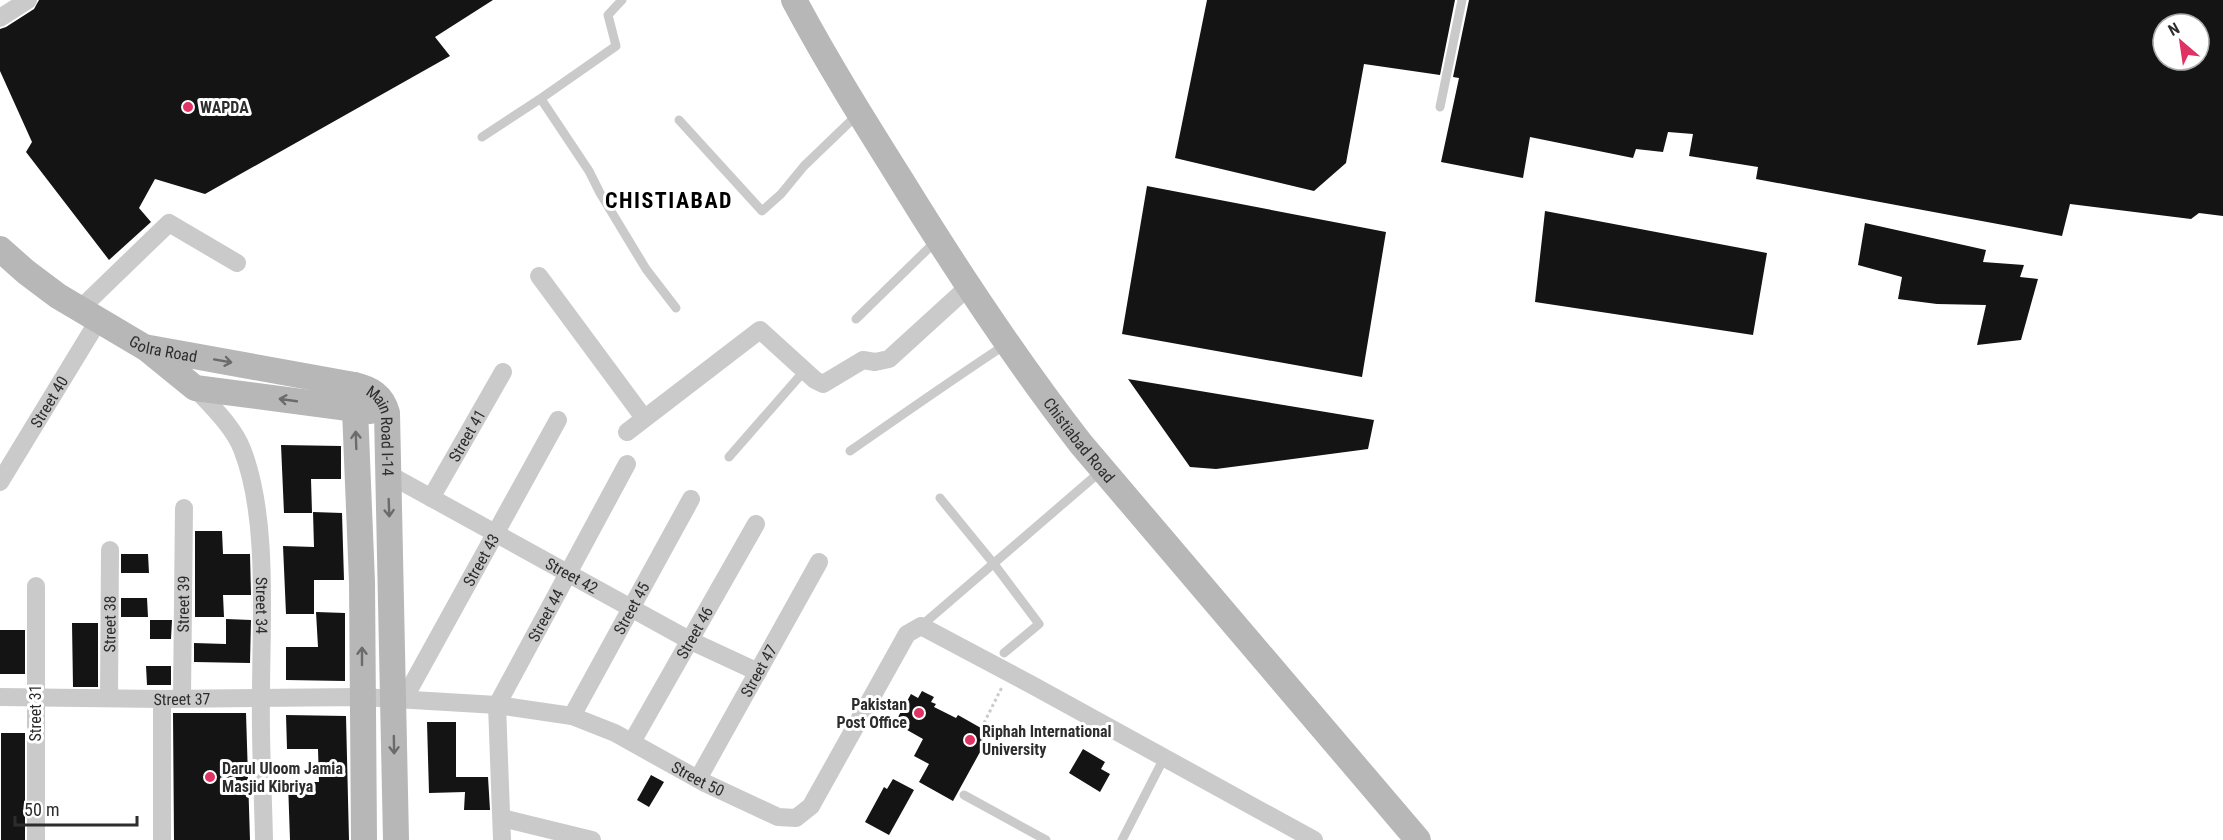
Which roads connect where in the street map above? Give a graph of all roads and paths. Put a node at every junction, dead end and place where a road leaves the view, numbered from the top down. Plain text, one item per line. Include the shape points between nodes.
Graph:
1 (28, 0) edge
2 (622, 0) edge
3 (794, 0) edge
4 (1462, 0) edge
5 (0, 18) edge
6 (541, 99) junction
7 (1440, 107) dead end
8 (859, 113) junction
9 (679, 120) dead end
10 (482, 137) dead end
11 (938, 240) junction
12 (1, 248) edge
13 (237, 263) dead end
14 (539, 276) dead end
15 (968, 287) junction
16 (676, 308) dead end
17 (89, 315) junction
18 (855, 319) dead end
19 (1007, 344) junction
20 (144, 347) junction
21 (805, 370) junction
22 (503, 372) dead end
23 (195, 388) junction
24 (354, 397) junction
25 (644, 418) junction
26 (558, 420) dead end
27 (627, 432) dead end
28 (850, 451) dead end
29 (729, 457) dead end
30 (627, 464) dead end
31 (1103, 470) junction
32 (388, 474) junction
33 (0, 482) edge
34 (431, 498) junction
35 (940, 498) dead end
36 (691, 499) dead end
37 (184, 508) dead end
38 (756, 524) dead end
39 (495, 534) junction
40 (110, 550) dead end
41 (819, 562) dead end
42 (994, 564) junction
43 (567, 573) junction
44 (36, 586) dead end
45 (630, 608) junction
46 (914, 631) junction
47 (689, 640) junction
48 (1004, 652) dead end
49 (758, 672) junction
50 (1009, 673) junction
51 (0, 697) edge
52 (261, 697) junction
53 (362, 697) junction
54 (35, 698) junction
55 (109, 698) junction
56 (182, 698) junction
57 (162, 699) junction
58 (398, 699) junction
59 (497, 705) junction
60 (572, 716) junction
61 (984, 723) dead end
62 (632, 742) junction
63 (1164, 758) junction
64 (698, 779) junction
65 (964, 795) dead end
66 (502, 818) junction
67 (36, 840) edge
68 (162, 840) edge
69 (264, 840) edge
70 (364, 840) edge
71 (396, 840) edge
72 (502, 840) edge
73 (592, 840) edge
74 (1046, 840) edge
75 (1122, 840) edge
76 (1314, 840) edge
77 (1418, 840) edge

1 - 5 street
2 - 6 lane via 608,15 616,46
3 - 8 main road, Chistiabad Road
4 - 7 lane
6 - 10 lane
6 - 16 lane via 589,171 646,269
8 - 9 lane via 762,211
8 - 11 main road, Chistiabad Road
11 - 15 main road, Chistiabad Road
11 - 18 lane
12 - 17 main road, Golra Road via 26,272
13 - 17 street, Street 40 via 169,223
14 - 25 street
15 - 19 main road, Chistiabad Road
15 - 21 street via 889,359 863,360 823,384
17 - 20 main road, Golra Road
17 - 33 street, Street 40
19 - 28 lane
19 - 31 main road, Chistiabad Road
20 - 23 main road
20 -> 24 main road, Golra Road
21 - 25 street via 760,330
21 - 29 lane
22 - 34 street, Street 41
24 -> 23 main road
23 - 52 street, Street 34 via 233,433 249,472 261,549
24 - 32 main road, Main Road I-14 via 387,413
53 -> 24 main road, Main Road I-14 via 362,582
25 - 27 street
26 - 39 street, Street 43
30 - 43 street, Street 44
31 - 42 lane
31 - 77 main road, Chistiabad Road
32 - 34 street, Street 42
32 -> 58 main road, Main Road I-14
34 - 39 street, Street 42
35 - 42 lane
36 - 45 street, Street 45
37 - 56 street, Street 39
38 - 47 street, Street 46
39 - 43 street, Street 42
39 - 58 street, Street 43
40 - 55 street, Street 38
41 - 49 street, Street 47
42 - 46 lane
42 - 48 lane via 1039,624
43 - 45 street, Street 42
43 - 59 street, Street 44
44 - 54 street, Street 31
45 - 47 street, Street 42
45 - 60 street, Street 45
46 - 50 street
46 - 64 street, Street 50 via 811,806 796,818 778,817
47 - 49 street, Street 42
47 - 62 street, Street 46
49 - 64 street, Street 47
50 - 61 path
50 - 63 street
51 - 54 street, Street 37
52 - 53 street, Street 37
52 - 56 street, Street 37
52 - 69 street, Street 34
53 - 58 street, Street 50
53 - 70 main road, Main Road I-14
54 - 55 street, Street 37
54 - 67 street, Street 31
55 - 57 street, Street 37
56 - 57 street, Street 37
57 - 68 street
58 - 59 street, Street 50
58 -> 71 main road, Main Road I-14
59 - 60 street, Street 50
59 - 66 street
60 - 62 street, Street 50
62 - 64 street, Street 50
63 - 75 lane
63 - 76 street
65 - 74 lane
66 - 72 street
66 - 73 street

